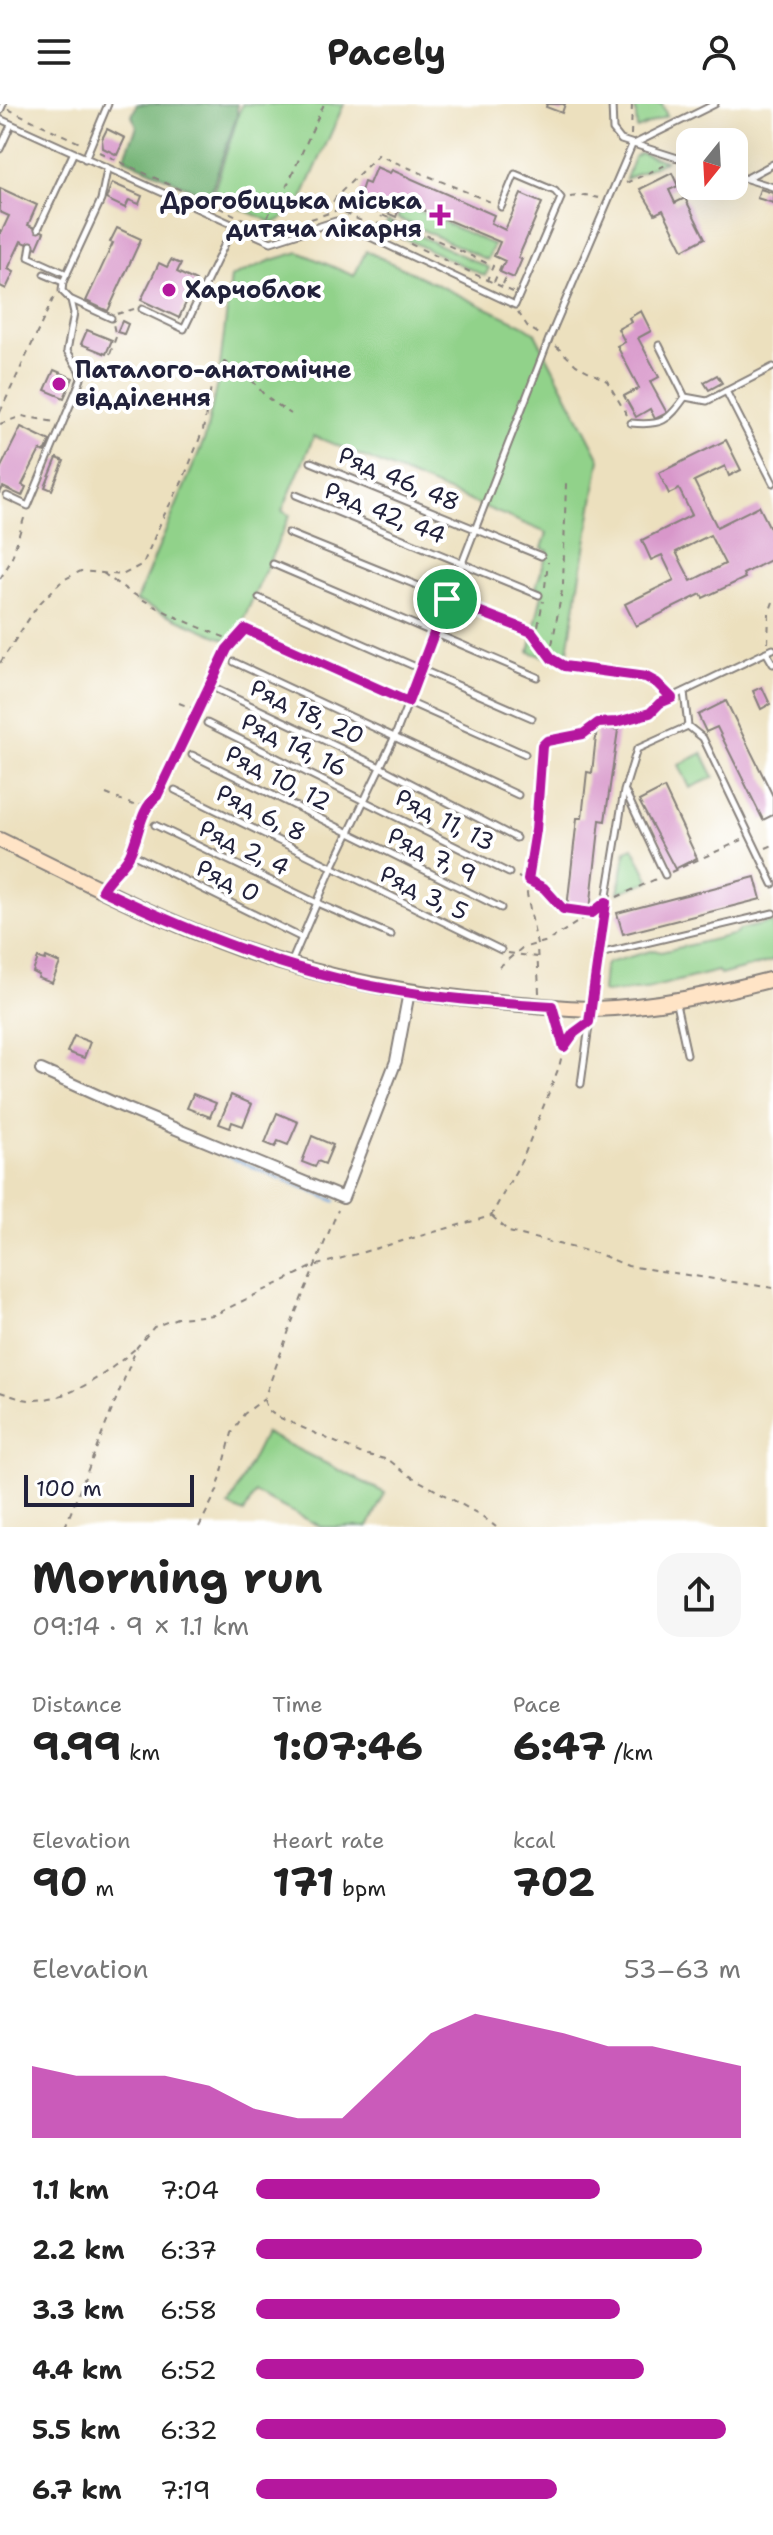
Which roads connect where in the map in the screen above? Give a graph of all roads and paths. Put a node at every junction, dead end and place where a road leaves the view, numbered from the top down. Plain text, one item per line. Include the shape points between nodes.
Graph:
1 (108, 104) edge
2 (324, 104) edge
3 (612, 104) edge
4 (632, 104) edge
5 (715, 104) edge
6 (2, 107) edge
7 (0, 119) edge
8 (11, 125) junction
9 (632, 145) junction
10 (90, 148) junction
11 (0, 149) edge
12 (73, 154) junction
13 (676, 158) edge
14 (85, 159) junction
15 (676, 161) edge
16 (773, 164) edge
17 (107, 170) junction
18 (748, 178) edge
19 (748, 180) edge
20 (773, 187) edge
21 (613, 189) junction
22 (561, 198) junction
23 (608, 200) junction
24 (501, 207) joint
25 (338, 210) junction
26 (325, 214) junction
27 (382, 215) junction
28 (312, 219) dead end
29 (233, 227) junction
30 (376, 228) junction
31 (38, 229) dead end
32 (31, 245) dead end
33 (503, 261) dead end
34 (44, 274) dead end
35 (67, 274) junction
36 (507, 275) dead end
37 (487, 280) junction
38 (494, 283) junction
39 (63, 285) junction
40 (502, 287) junction
41 (519, 295) junction
42 (71, 300) junction
43 (515, 305) junction
44 (142, 309) joint
45 (111, 318) junction
46 (549, 339) junction
47 (659, 345) dead end
48 (110, 354) dead end
49 (773, 367) edge
50 (726, 391) junction
51 (685, 397) junction
52 (0, 412) edge
53 (291, 414) dead end
54 (631, 423) joint
55 (0, 424) edge
56 (63, 425) junction
57 (311, 462) dead end
58 (566, 483) dead end
59 (773, 483) edge
60 (296, 495) dead end
61 (7, 496) dead end
62 (28, 506) junction
63 (474, 530) junction
64 (288, 533) dead end
65 (541, 556) dead end
66 (461, 563) junction
67 (273, 564) dead end
68 (102, 573) junction
69 (0, 579) edge
70 (539, 595) dead end
71 (259, 598) dead end
72 (447, 599) junction
73 (773, 602) edge
74 (245, 629) joint
75 (532, 632) joint
76 (433, 634) junction
77 (232, 640) junction
78 (770, 650) edge
79 (550, 656) junction
80 (234, 662) dead end
81 (0, 663) edge
82 (773, 664) edge
83 (420, 669) junction
84 (537, 677) dead end
85 (218, 690) dead end
86 (684, 692) junction
87 (672, 698) junction
88 (408, 702) junction
89 (179, 703) dead end
90 (660, 703) joint
91 (196, 711) junction
92 (532, 718) dead end
93 (207, 723) joint
94 (688, 726) junction
95 (395, 736) junction
96 (525, 754) dead end
97 (192, 755) dead end
98 (380, 767) junction
99 (175, 790) dead end
100 (624, 791) junction
101 (106, 794) dead end
102 (518, 795) dead end
103 (365, 799) junction
104 (147, 804) junction
105 (155, 825) dead end
106 (348, 834) junction
107 (750, 836) junction
108 (516, 838) dead end
109 (0, 840) edge
110 (138, 857) dead end
111 (332, 868) junction
112 (509, 873) joint
113 (665, 875) junction
114 (528, 880) junction
115 (773, 884) edge
116 (102, 890) junction
117 (606, 902) junction
118 (317, 903) junction
119 (501, 908) dead end
120 (592, 913) junction
121 (773, 913) edge
122 (391, 935) dead end
123 (302, 938) junction
124 (537, 945) junction
125 (501, 950) joint
126 (515, 954) junction
127 (598, 954) junction
128 (538, 957) junction
129 (290, 965) junction
130 (499, 967) dead end
131 (773, 979) edge
132 (409, 992) junction
133 (676, 1001) junction
134 (545, 1006) junction
135 (590, 1015) junction
136 (564, 1047) junction
137 (687, 1054) dead end
138 (41, 1070) dead end
139 (581, 1084) dead end
140 (343, 1198) junction
141 (491, 1216) junction
142 (314, 1266) junction
143 (773, 1288) edge
144 (137, 1347) junction
145 (0, 1392) edge
146 (264, 1399) junction
147 (65, 1527) edge
148 (199, 1527) edge
149 (496, 1527) edge

1 - 10 lane
2 - 10 path via 284,192 260,227
3 - 9 lane via 613,130
4 - 9 path
5 - 9 lane
6 - 10 path
7 - 8 lane
8 - 11 lane
8 - 12 lane
9 - 13 lane
9 - 21 lane
10 - 14 lane
12 - 14 lane
12 - 31 lane
14 - 17 lane
15 - 21 path
16 - 18 lane
17 - 29 lane
17 - 35 lane via 101,200
19 - 20 lane
21 - 23 lane
22 - 23 path via 585,195
22 - 24 lane via 515,174
22 - 41 lane
23 - 46 lane
24 - 26 path via 378,155
25 - 26 path
25 - 27 path via 356,203
25 - 30 path
26 - 28 path
27 - 30 path
27 - 37 path via 493,266
29 - 43 lane via 271,242 336,221
29 - 44 lane via 184,329
30 - 37 path
32 - 35 lane via 29,257
33 - 38 path
34 - 39 lane
35 - 39 lane
36 - 40 path
37 - 38 path
38 - 40 path
39 - 42 lane
39 - 52 path
40 - 41 path
41 - 43 lane
42 - 45 lane
42 - 56 lane via 74,313 67,351 81,379
43 - 46 path via 528,327
44 - 45 path
45 - 48 path via 116,337
46 - 54 path via 576,365 607,381
46 - 63 lane
47 - 51 lane
49 - 50 lane
50 - 51 lane via 707,401
50 - 59 lane
51 - 54 lane via 671,417 653,425
53 - 68 path via 266,397 242,368 224,362 213,376 198,444 143,564 129,573
55 - 56 path via 22,416
56 - 62 lane
57 - 63 lane, Ряд 46, 48
58 - 79 path via 563,585
60 - 66 lane, Ряд 42, 44
61 - 62 lane
62 - 69 path
63 - 65 lane, Ряд 46, 48
63 - 66 lane
64 - 72 lane
66 - 70 lane, Ряд 42, 44
66 - 72 lane
67 - 76 lane
68 - 77 path via 150,604
68 - 81 path via 81,571 63,580 38,605
71 - 83 lane
72 - 75 lane
72 - 76 lane
73 - 78 path
74 - 77 path
74 - 88 lane
75 - 79 path
76 - 83 lane
76 - 84 lane
77 - 91 path
78 - 82 lane
78 - 86 lane
79 - 87 path via 567,667 646,677
80 - 95 lane
83 - 88 lane
83 - 92 lane
85 - 98 lane, Ряд 18, 20
86 - 87 lane
86 - 94 lane
87 - 90 lane
88 - 95 lane
88 - 96 lane
89 - 91 path
90 - 114 path via 650,713 598,723 583,734 542,746
91 - 93 path
91 - 104 path via 157,796
93 - 103 lane, Ряд 14, 16
94 - 100 lane via 637,749
94 - 107 lane via 703,738
95 - 98 lane
95 - 102 lane
97 - 106 lane, Ряд 10, 12
98 - 103 lane
98 - 108 lane, Ряд 18, 20
99 - 111 lane, Ряд 6, 8
100 - 113 lane
100 - 117 lane
101 - 104 path via 136,806
103 - 106 lane
103 - 112 lane, Ряд 11, 13
104 - 116 path via 126,863
105 - 118 lane, Ряд 2, 4
106 - 111 lane
106 - 119 lane, Ряд 7, 9
107 - 113 path
107 - 115 lane
109 - 116 street
110 - 123 lane, Ряд 0
111 - 118 lane
111 - 125 lane, Ряд 3, 5
112 - 114 path
113 - 117 path
114 - 120 path via 544,888 563,909
114 - 124 path
116 - 129 street
117 - 120 path
117 - 127 lane
118 - 122 lane, Ряд 2, 4
118 - 123 lane
120 - 124 path
121 - 127 lane
123 - 129 lane
124 - 126 path
124 - 128 path
125 - 126 path
126 - 128 path
126 - 130 path
127 - 135 lane
128 - 134 path
129 - 132 street
131 - 133 street
132 - 134 street
132 - 140 street via 396,1061
133 - 135 street
133 - 137 lane
134 - 135 street
134 - 136 path
135 - 136 path
135 - 139 lane
136 - 141 path via 523,1158
138 - 140 street
140 - 142 path
141 - 142 path
141 - 143 path via 509,1232 628,1266
142 - 144 path via 214,1315 177,1318 154,1327
142 - 146 path
144 - 145 path via 105,1375 59,1396 28,1400
144 - 147 path
146 - 148 path via 244,1414 232,1433 217,1491
146 - 149 path via 276,1416 389,1460

